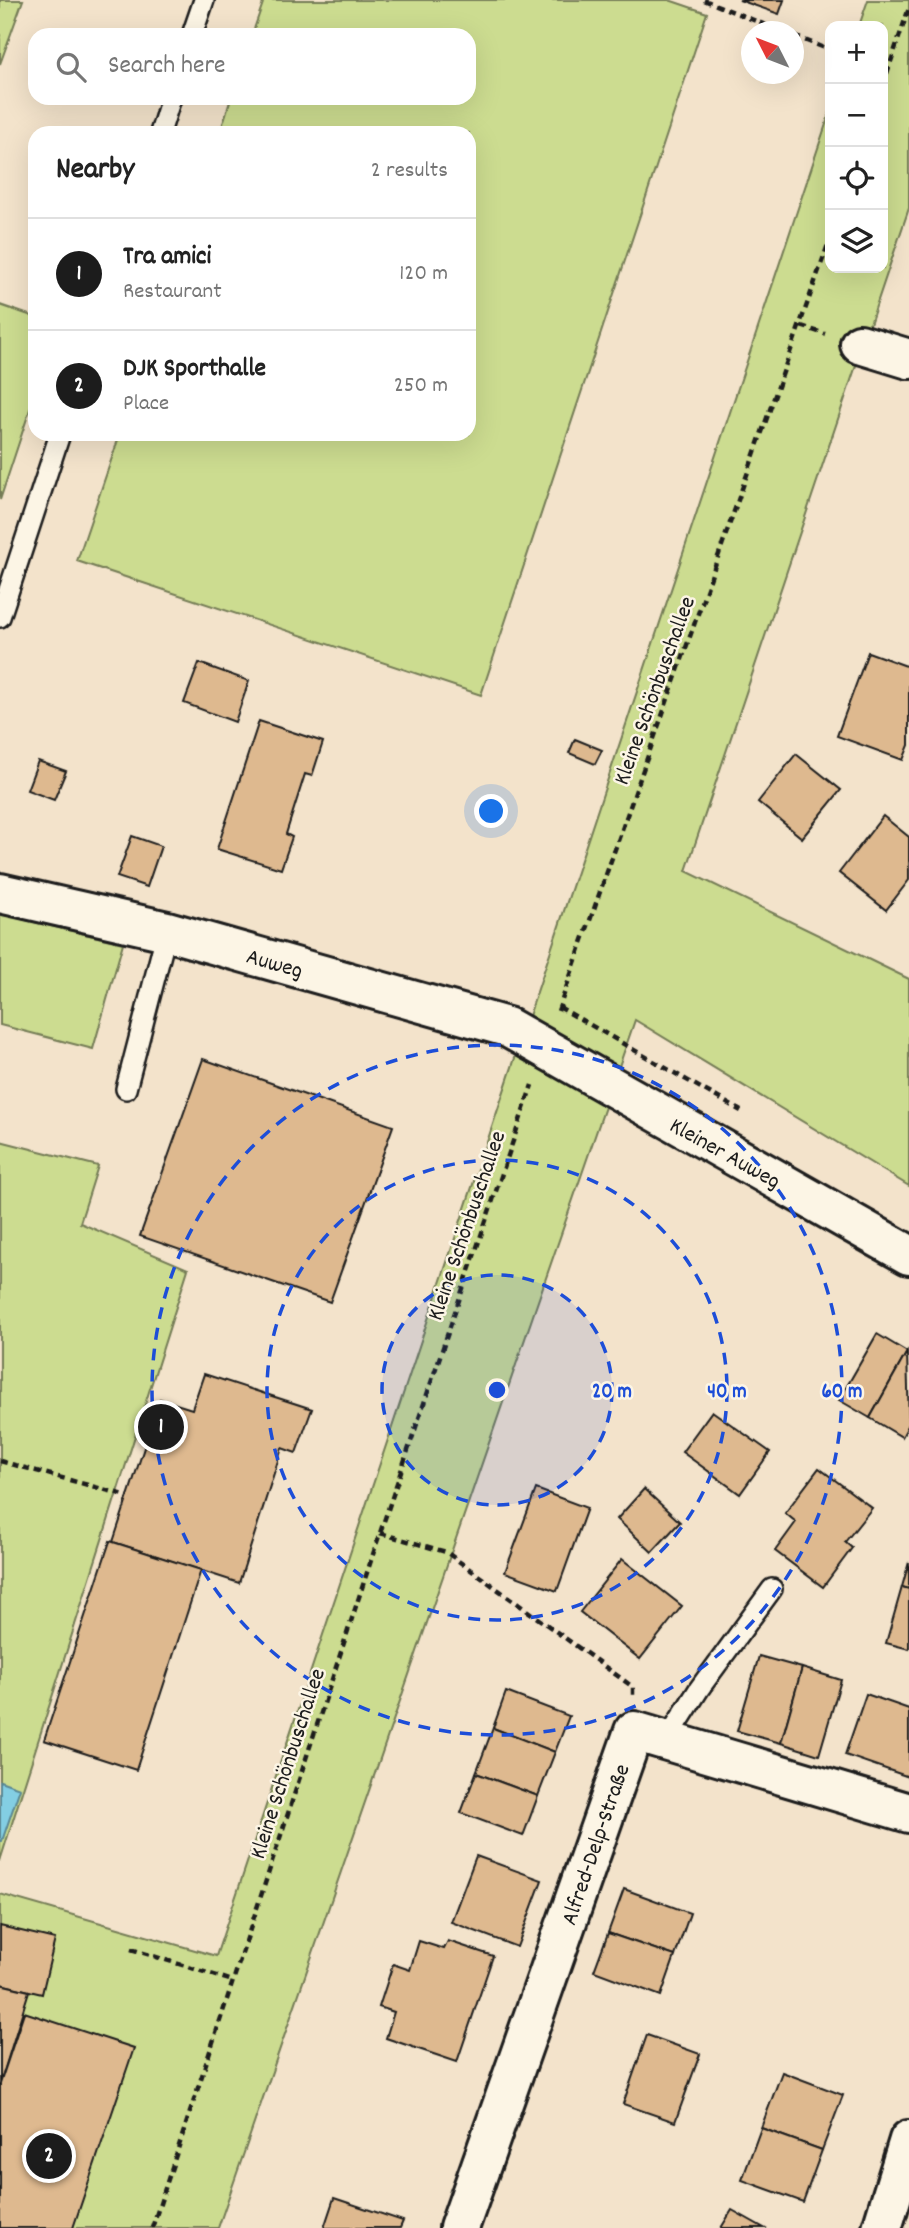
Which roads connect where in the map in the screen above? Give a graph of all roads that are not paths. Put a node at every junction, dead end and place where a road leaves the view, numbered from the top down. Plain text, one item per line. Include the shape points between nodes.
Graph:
1 (204, 0) edge
2 (194, 28) edge
3 (169, 105) edge
4 (162, 126) edge
5 (860, 344) dead end
6 (909, 359) edge
7 (58, 441) edge
8 (0, 617) edge
9 (0, 893) edge
10 (167, 931) junction
11 (545, 1047) joint
12 (126, 1089) dead end
13 (909, 1255) edge
14 (772, 1589) dead end
15 (650, 1736) junction
16 (909, 1813) edge
17 (909, 2140) edge
18 (459, 2228) edge
19 (882, 2228) edge

1 - 2 lane
3 - 4 lane
5 - 6 street
7 - 8 lane
9 - 10 street, Auweg
10 - 11 street, Auweg via 507,1027
10 - 12 lane
11 - 13 street, Kleiner Auweg
14 - 15 lane via 699,1689
15 - 16 street
15 - 18 street, Alfred-Delp-Straße
17 - 19 street

